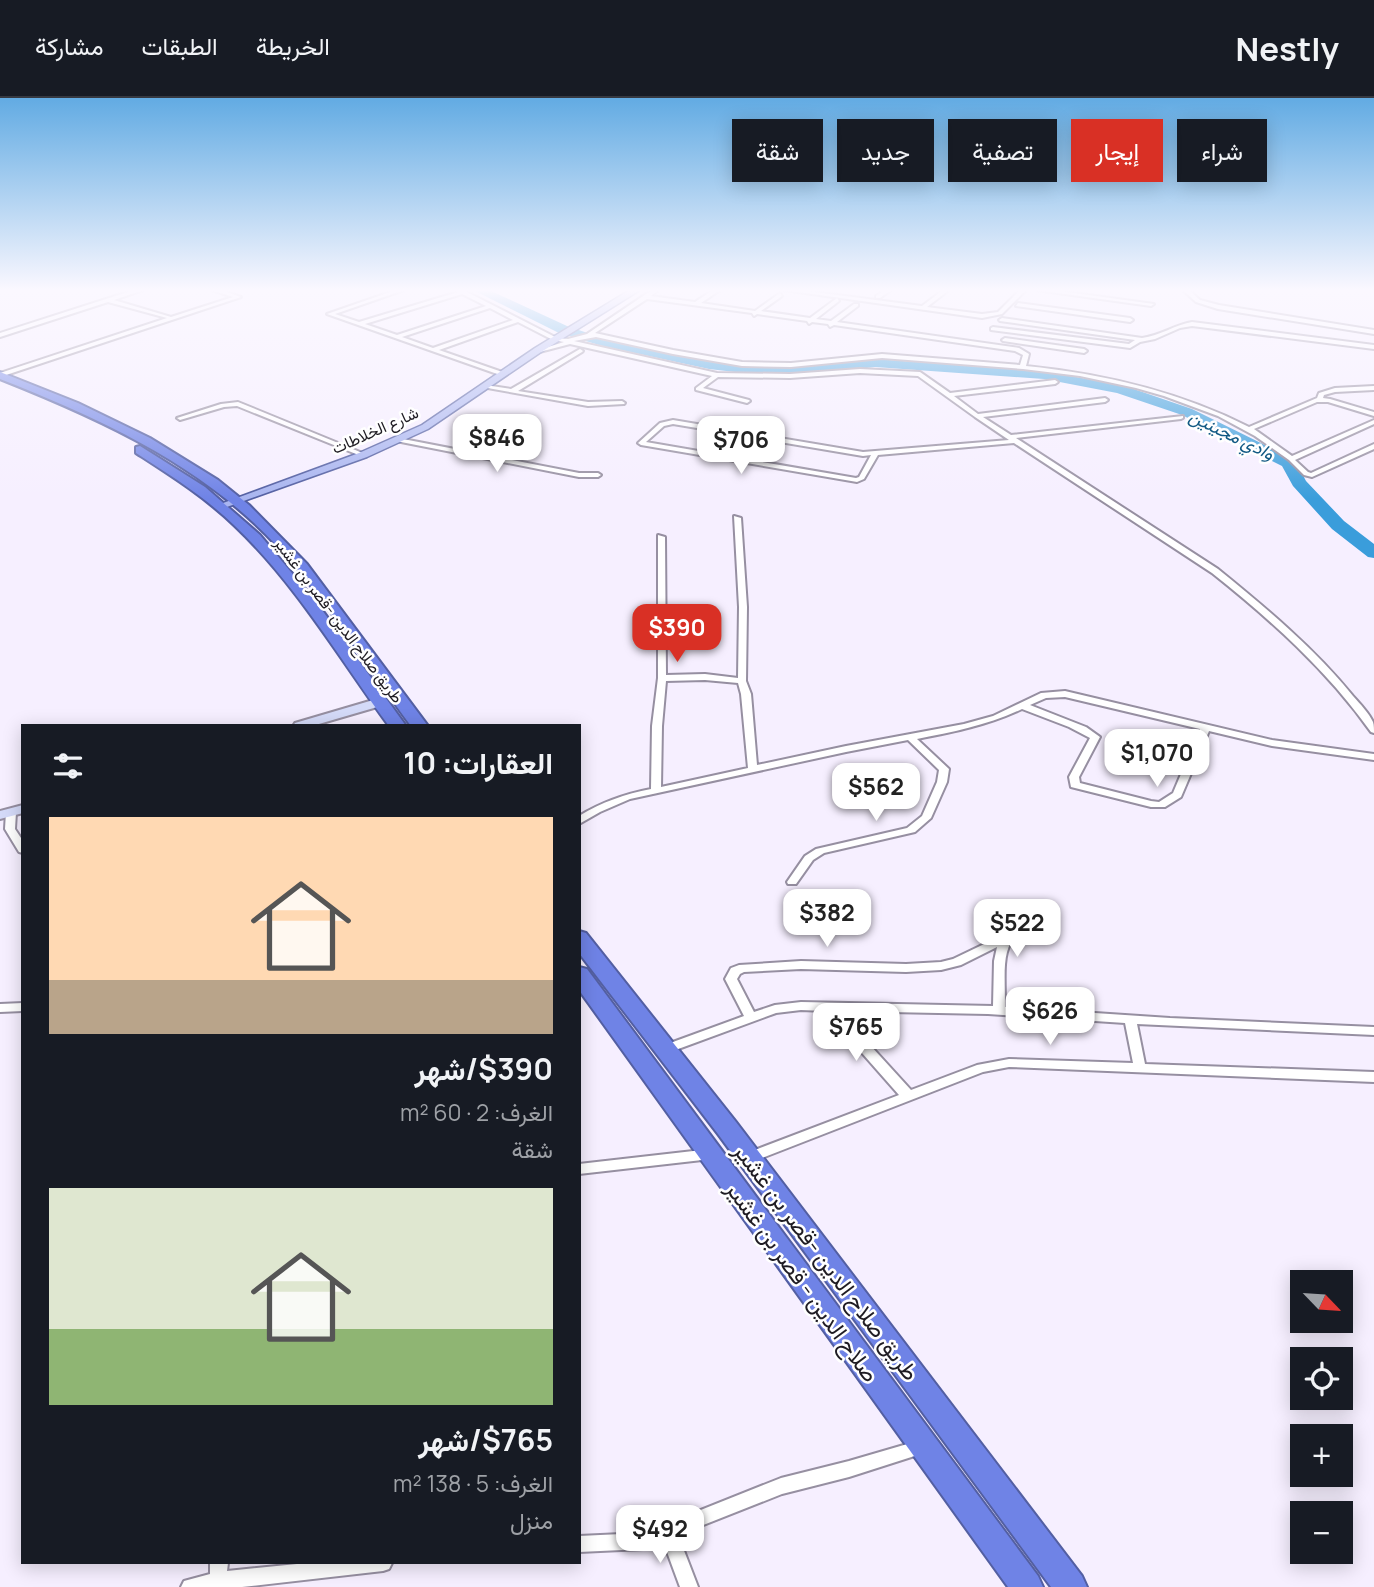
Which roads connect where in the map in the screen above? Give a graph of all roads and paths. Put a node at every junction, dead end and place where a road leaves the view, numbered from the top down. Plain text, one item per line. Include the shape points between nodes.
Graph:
1 (43, 359) edge
2 (462, 359) edge
3 (524, 359) edge
4 (566, 359) edge
5 (656, 359) edge
6 (718, 359) edge
7 (847, 359) edge
8 (927, 359) edge
9 (1026, 359) edge
10 (1023, 367) junction
11 (503, 373) junction
12 (0, 374) edge
13 (717, 375) junction
14 (1055, 382) dead end
15 (0, 385) edge
16 (485, 387) junction
17 (1374, 388) edge
18 (514, 390) junction
19 (951, 396) junction
20 (1105, 400) dead end
21 (1319, 400) junction
22 (747, 401) dead end
23 (622, 403) dead end
24 (1374, 414) edge
25 (977, 416) junction
26 (1181, 417) dead end
27 (180, 418) dead end
28 (1374, 422) edge
29 (1249, 429) junction
30 (1013, 439) junction
31 (398, 440) junction
32 (1374, 446) edge
33 (874, 454) junction
34 (363, 455) junction
35 (1291, 459) junction
36 (598, 475) dead end
37 (221, 489) junction
38 (265, 490) junction
39 (235, 501) junction
40 (220, 506) junction
41 (248, 514) junction
42 (737, 518) dead end
43 (274, 535) junction
44 (661, 537) dead end
45 (255, 538) junction
46 (662, 678) junction
47 (742, 681) junction
48 (380, 702) junction
49 (1021, 705) junction
50 (306, 724) edge
51 (396, 724) edge
52 (419, 724) edge
53 (1205, 728) junction
54 (1374, 730) edge
55 (911, 738) junction
56 (1374, 757) edge
57 (753, 770) junction
58 (656, 791) junction
59 (11, 812) edge
60 (581, 820) edge
61 (21, 847) edge
62 (792, 882) dead end
63 (1051, 914) dead end
64 (1008, 937) junction
65 (581, 940) edge
66 (581, 977) edge
67 (828, 1006) junction
68 (21, 1007) edge
69 (0, 1008) edge
70 (999, 1011) junction
71 (751, 1017) junction
72 (1130, 1020) junction
73 (1374, 1031) edge
74 (666, 1049) junction
75 (1140, 1068) junction
76 (1374, 1077) edge
77 (909, 1097) junction
78 (711, 1154) junction
79 (749, 1158) junction
80 (581, 1169) edge
81 (923, 1446) junction
82 (668, 1531) junction
83 (581, 1544) edge
84 (219, 1564) edge
85 (374, 1564) edge
86 (218, 1581) junction
87 (190, 1587) edge
88 (688, 1587) edge
89 (1027, 1587) edge
90 (1071, 1587) edge

1 - 12 street
2 - 11 street
3 - 11 main road, شارع الخلاطات
4 - 18 street
5 - 13 street
6 - 7 street via 791,365
8 - 10 street
9 - 10 street
10 - 29 street via 1117,382
11 - 16 main road, شارع الخلاطات
12 - 37 highway, طريق صلاح الدين -قصر بن غشير via 157,445
13 - 19 street via 915,373
13 - 22 street via 698,389
14 - 19 street
15 - 40 highway via 132,444
16 - 18 street
16 - 31 main road, شارع الخلاطات
17 - 21 street via 1330,391
18 - 23 street via 588,404
19 - 25 street
20 - 25 street
21 - 24 street
21 - 29 street
25 - 30 street
26 - 30 street
27 - 34 street via 239,404
28 - 35 street
29 - 35 street
30 - 33 street
30 - 54 street via 1232,584 1326,672
31 - 34 main road, شارع الخلاطات
31 - 36 street
32 - 35 street via 1312,475
33 - 33 street via 673,422 662,424 641,443 857,480
34 - 38 main road, شارع الخلاطات
37 - 38 main road
37 - 39 highway, طريق صلاح الدين -قصر بن غشير
38 - 39 main road, شارع الخلاطات
38 - 41 main road
39 - 40 main road, شارع الخلاطات
39 - 41 highway, طريق صلاح الدين -قصر بن غشير
40 - 45 highway
41 - 43 highway, طريق صلاح الدين -قصر بن غشير
42 - 47 street
43 - 45 highway
43 - 52 highway, طريق صلاح الدين -قصر بن غشير via 309,575
44 - 46 street
45 - 48 highway
46 - 47 street
46 - 58 street
47 - 57 street
48 - 50 main road
48 - 51 highway
49 - 53 street via 1065,694
49 - 53 street via 1091,731 1095,737 1074,776 1075,785 1151,804 1161,805 1177,795
49 - 55 street via 996,718
53 - 56 street
55 - 57 street
55 - 62 street via 944,769 926,818 911,831 820,851 801,866
57 - 58 street
58 - 60 street via 612,803
59 - 61 street via 10,830
63 - 64 street via 1017,924
64 - 70 street via 999,962
64 - 71 street via 941,966 743,968 731,979
65 - 74 highway, طريق صلاح الدين -قصر بن غشير
66 - 78 highway, صلاح الدين - قصر بن غشير
67 - 70 street
67 - 71 street via 775,1009
67 - 77 street
68 - 69 street
70 - 72 street
71 - 74 street
72 - 73 street
72 - 75 street
74 - 79 highway, طريق صلاح الدين -قصر بن غشير
75 - 76 street
75 - 77 street via 1009,1063 981,1068
77 - 79 street
78 - 80 street
78 - 81 highway, صلاح الدين - قصر بن غشير
79 - 90 highway, طريق صلاح الدين -قصر بن غشير
81 - 82 street via 781,1486
81 - 89 highway, صلاح الدين - قصر بن غشير
82 - 83 street via 643,1541
82 - 88 street
84 - 86 street
85 - 86 street
86 - 87 street

